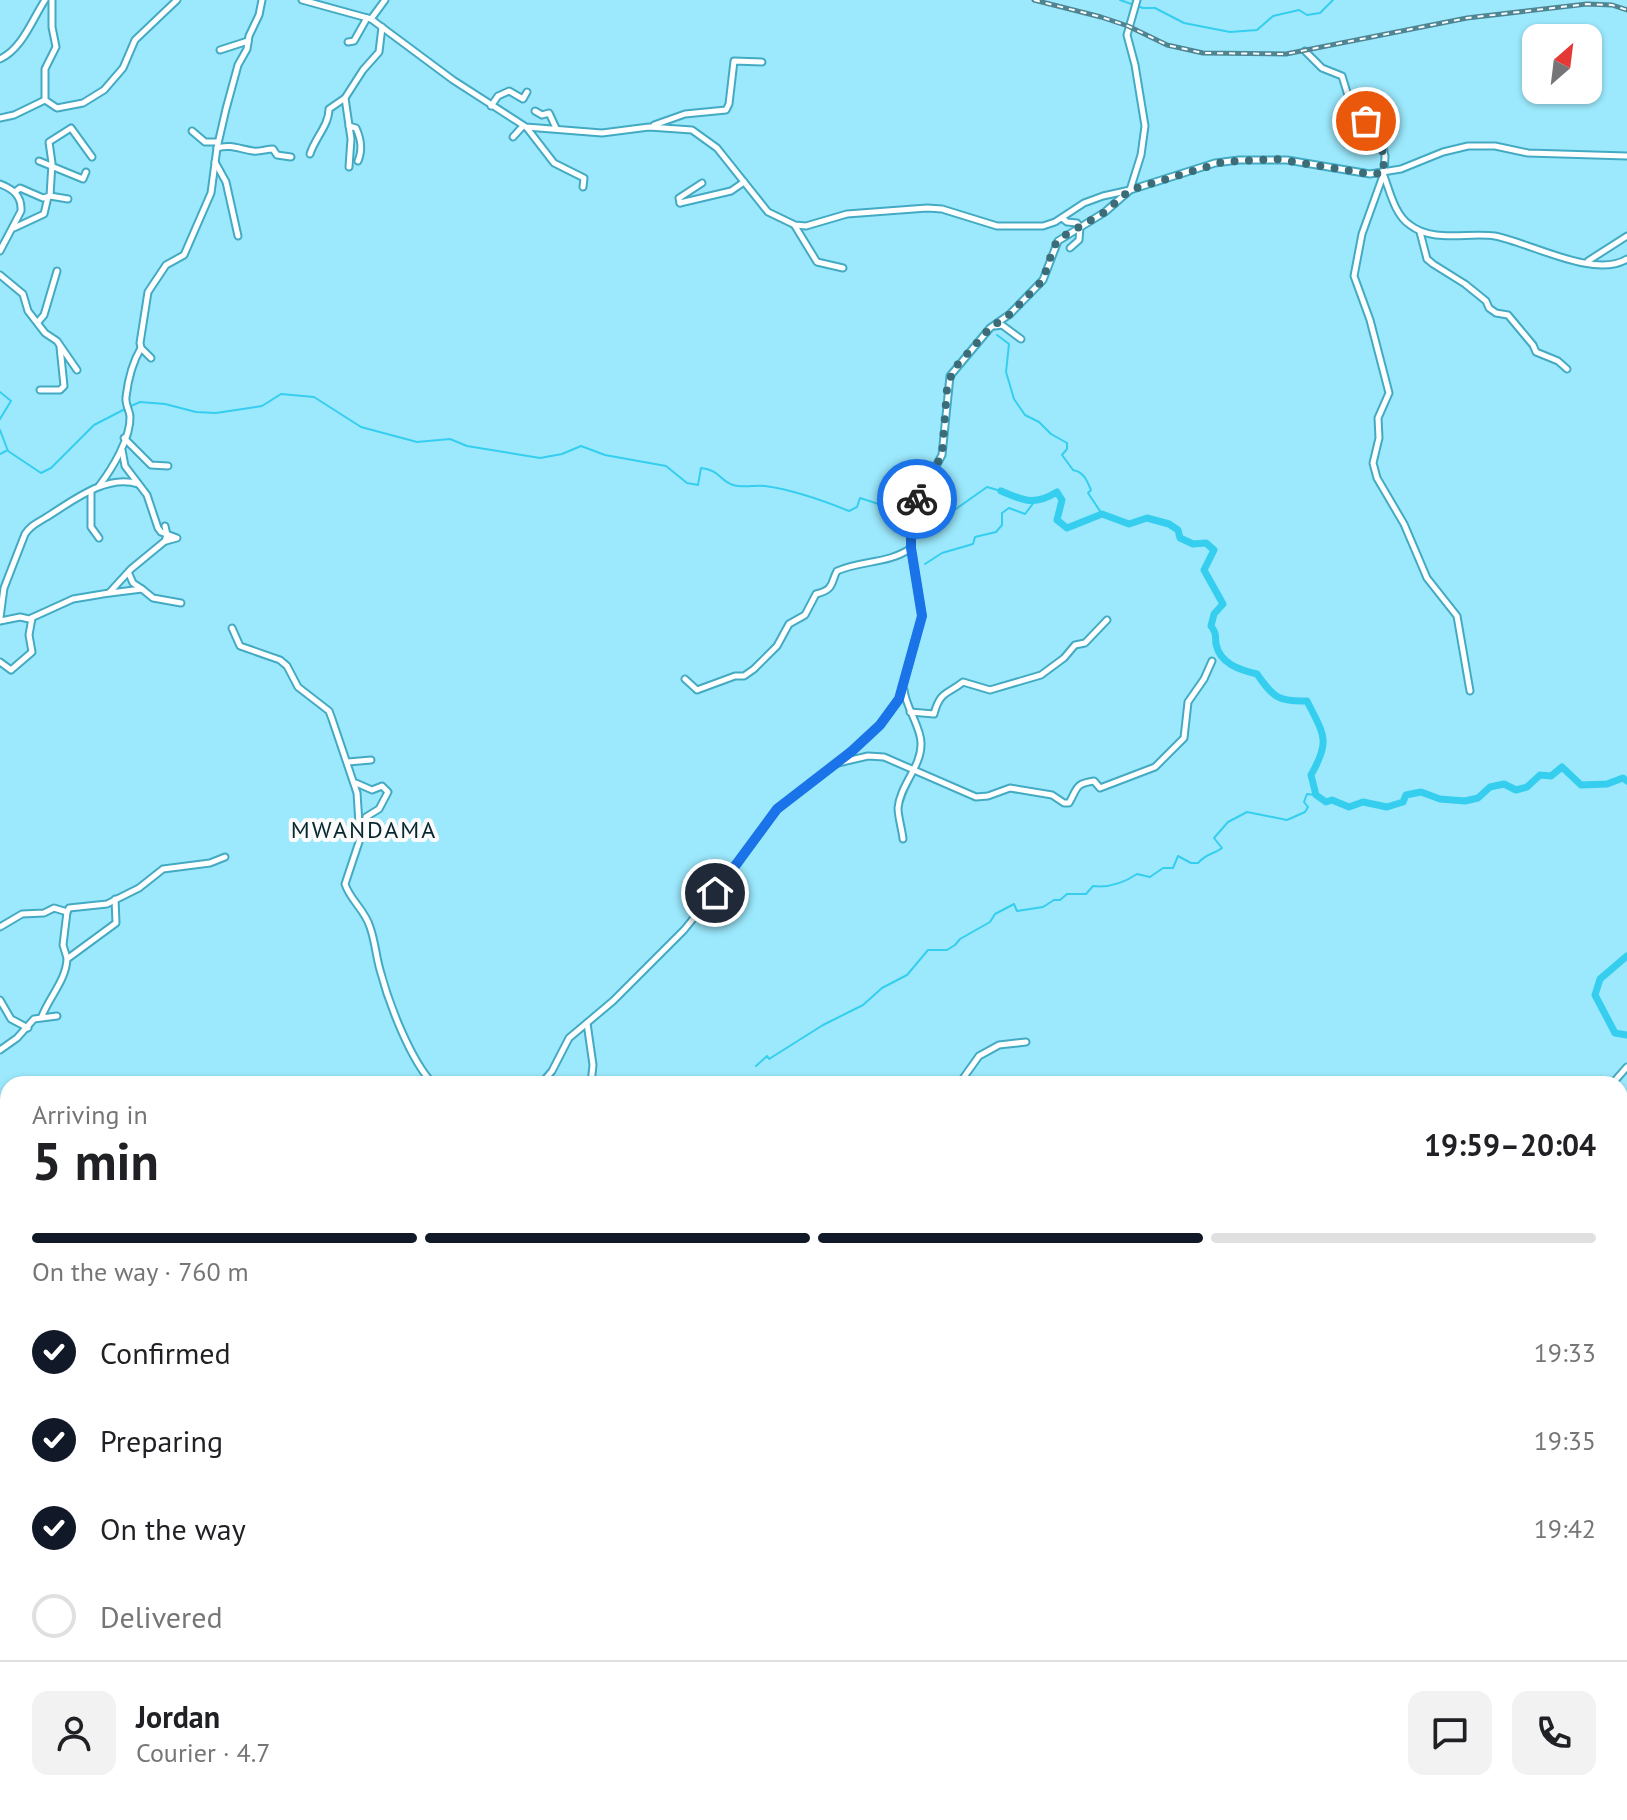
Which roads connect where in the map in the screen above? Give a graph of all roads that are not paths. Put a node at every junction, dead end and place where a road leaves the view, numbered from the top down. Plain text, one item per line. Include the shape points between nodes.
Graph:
1 (45, 0) edge
2 (52, 0) edge
3 (177, 0) edge
4 (262, 0) edge
5 (302, 0) edge
6 (333, 0) edge
7 (343, 0) edge
8 (385, 0) edge
9 (1137, 0) edge
10 (340, 9) junction
11 (369, 19) junction
12 (382, 27) junction
13 (248, 41) junction
14 (348, 42) dead end
15 (220, 50) dead end
16 (1305, 51) dead end
17 (0, 59) edge
18 (762, 62) dead end
19 (527, 92) dead end
20 (345, 98) junction
21 (45, 100) junction
22 (491, 106) junction
23 (535, 111) dead end
24 (0, 118) edge
25 (349, 126) junction
26 (524, 126) junction
27 (649, 127) junction
28 (556, 128) junction
29 (192, 131) dead end
30 (513, 137) dead end
31 (218, 145) junction
32 (310, 154) dead end
33 (1627, 156) edge
34 (92, 157) dead end
35 (291, 157) dead end
36 (39, 161) dead end
37 (215, 161) junction
38 (358, 161) dead end
39 (52, 164) junction
40 (349, 167) dead end
41 (86, 172) dead end
42 (1384, 174) junction
43 (744, 182) junction
44 (702, 183) dead end
45 (0, 184) edge
46 (583, 187) dead end
47 (1130, 190) junction
48 (15, 192) junction
49 (49, 197) junction
50 (68, 199) dead end
51 (1062, 218) junction
52 (795, 225) junction
53 (1080, 227) junction
54 (12, 228) junction
55 (1420, 231) junction
56 (238, 236) dead end
57 (1627, 236) edge
58 (1070, 248) dead end
59 (0, 251) edge
60 (1627, 259) edge
61 (1588, 262) junction
62 (843, 268) dead end
63 (57, 271) dead end
64 (0, 275) edge
65 (38, 322) junction
66 (990, 328) junction
67 (1021, 339) dead end
68 (60, 346) junction
69 (141, 348) junction
70 (151, 358) dead end
71 (1567, 369) dead end
72 (77, 370) dead end
73 (40, 390) dead end
74 (124, 438) junction
75 (121, 448) junction
76 (168, 466) dead end
77 (138, 484) junction
78 (98, 487) junction
79 (91, 492) junction
80 (165, 526) dead end
81 (99, 538) dead end
82 (166, 538) junction
83 (911, 548) junction
84 (129, 574) junction
85 (142, 589) junction
86 (109, 593) junction
87 (181, 603) dead end
88 (32, 617) junction
89 (0, 619) edge
90 (1107, 620) dead end
91 (232, 628) dead end
92 (1212, 661) dead end
93 (0, 662) edge
94 (685, 679) dead end
95 (903, 689) junction
96 (1470, 691) dead end
97 (910, 712) junction
98 (371, 760) dead end
99 (348, 762) junction
100 (837, 763) junction
101 (913, 769) junction
102 (356, 783) junction
103 (360, 838) junction
104 (903, 839) dead end
105 (225, 857) dead end
106 (115, 899) junction
107 (67, 912) junction
108 (0, 927) edge
109 (67, 959) junction
110 (0, 1000) edge
111 (42, 1016) junction
112 (57, 1016) dead end
113 (587, 1023) junction
114 (28, 1028) junction
115 (1026, 1042) dead end
116 (0, 1050) edge
117 (427, 1076) edge
118 (548, 1076) edge
119 (592, 1076) edge
120 (965, 1076) edge

1 - 17 street via 19,43
2 - 21 street via 56,47 45,69
3 - 21 street via 135,40 123,68 94,98 57,108
4 - 13 street
5 - 10 street
6 - 10 street
7 - 10 street
8 - 11 street
9 - 47 street via 1127,35 1145,126
10 - 11 street
11 - 12 street
11 - 14 street
12 - 20 street via 379,52
12 - 22 street
13 - 15 street
13 - 31 street
16 - 42 street via 1322,68 1342,76 1353,107 1381,139
18 - 27 street via 734,61 726,110 676,116
19 - 22 street via 523,99 509,91
20 - 25 street
20 - 32 street via 329,109
21 - 24 street
22 - 26 street
23 - 28 street via 549,113
25 - 38 street via 360,138
25 - 40 street
26 - 28 street
26 - 30 street
26 - 46 street via 554,163 584,178
27 - 28 street via 602,133
27 - 43 street via 692,130 717,148
29 - 31 street
31 - 35 street via 258,152 269,147
31 - 37 street
33 - 42 street via 1468,146
34 - 39 street via 71,128 49,142
36 - 39 street
37 - 56 street via 226,182
37 - 69 street via 211,193 184,255 166,265 148,292
39 - 41 street via 83,179
39 - 49 street
42 - 47 street via 1276,159 1239,160
42 - 55 street via 1400,214
42 - 96 street via 1362,234 1354,276 1389,393 1378,418 1373,463 1427,578 1457,616
43 - 44 street via 731,191 680,203 679,198
43 - 52 street via 768,212
45 - 48 street
47 - 51 street via 1091,200
47 - 53 street
48 - 49 street via 20,188
48 - 54 street via 21,205
49 - 50 street
49 - 54 street via 44,214
51 - 52 street via 1043,226 997,226 927,208 854,213
51 - 53 street
52 - 62 street via 817,262
53 - 58 street via 1079,240
53 - 66 street via 1058,241 1043,280
54 - 59 street
55 - 61 street via 1497,237
55 - 71 street via 1427,259 1496,313 1508,315 1536,352
57 - 61 street
60 - 61 street via 1613,265
63 - 65 street
64 - 65 street via 23,294
65 - 68 street
66 - 67 street via 1002,325
66 - 83 street via 950,376 942,455 911,514
68 - 72 street
68 - 73 street via 64,386
69 - 70 street
69 - 74 street via 126,394 129,421
74 - 75 street
74 - 76 street via 151,465
75 - 77 street via 125,466
75 - 78 street
77 - 78 street
77 - 82 street
78 - 79 street
79 - 81 street via 91,527
79 - 89 street via 27,529 4,588
80 - 82 street
82 - 84 street
83 - 94 street via 898,558 837,571 834,583 814,596 805,615 789,624 768,657 744,676 697,690
83 - 95 street via 922,616
84 - 85 street
84 - 86 street
85 - 86 street
85 - 87 street via 153,598
86 - 88 street via 73,599
88 - 89 street
88 - 93 street via 32,652 11,670
90 - 97 street via 1041,675 990,690 963,682 946,691 934,714
91 - 99 street via 240,646 280,660 306,694 329,711
92 - 101 street via 1188,702 1184,738 1155,767 1100,788 1094,781 1077,786 1069,803 1010,788 976,797
95 - 97 street
95 - 100 street via 880,725
97 - 101 street via 922,740
98 - 99 street
99 - 102 street
100 - 101 street via 878,756
100 - 113 street via 777,809 684,930
101 - 104 street via 898,808
102 - 103 street
102 - 103 street via 372,790 382,786 388,792 379,809 366,817 365,836
103 - 117 street via 345,884 363,909 393,1005
105 - 106 street via 163,869
106 - 107 street
106 - 109 street via 116,923
107 - 108 street via 54,908 22,914
107 - 109 street
109 - 111 street via 63,980
110 - 114 street via 11,1019
111 - 112 street
111 - 114 street
113 - 118 street via 569,1038
113 - 119 street
114 - 116 street
115 - 120 street via 999,1045 979,1056

